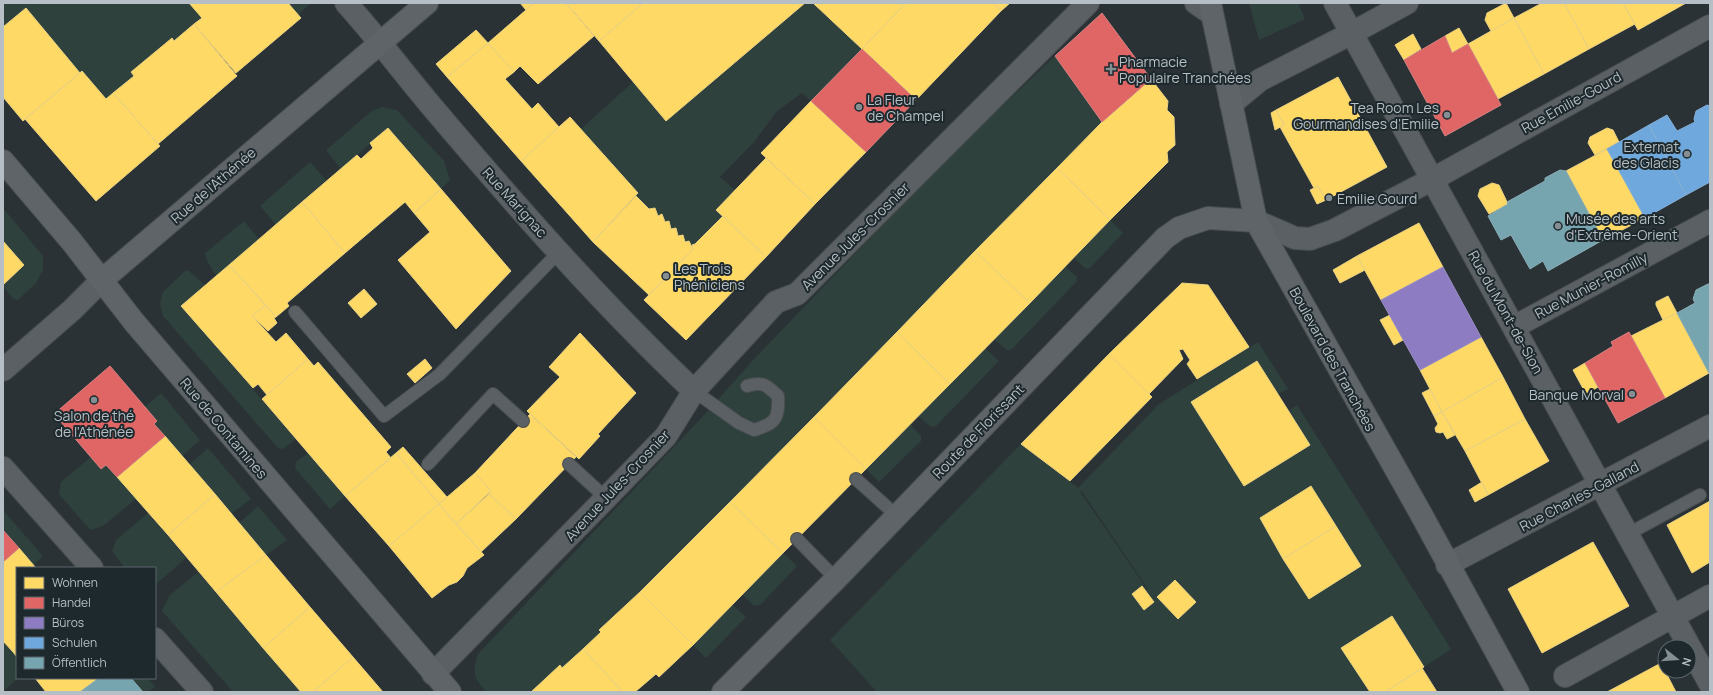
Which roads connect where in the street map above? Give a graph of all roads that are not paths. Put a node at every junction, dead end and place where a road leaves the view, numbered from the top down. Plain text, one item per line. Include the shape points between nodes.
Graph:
1 (346, 3) edge
2 (427, 3) edge
3 (1336, 3) edge
4 (1407, 3) edge
5 (1086, 5) edge
6 (1206, 7) edge
7 (1710, 26) edge
8 (1352, 33) junction
9 (380, 44) junction
10 (1231, 104) junction
11 (3, 161) edge
12 (1433, 179) junction
13 (1256, 221) junction
14 (1710, 221) edge
15 (559, 252) junction
16 (102, 280) junction
17 (295, 312) dead end
18 (1514, 327) junction
19 (3, 370) edge
20 (747, 386) dead end
21 (694, 391) junction
22 (523, 421) dead end
23 (1710, 426) edge
24 (428, 464) dead end
25 (569, 464) dead end
26 (3, 468) edge
27 (856, 479) dead end
28 (1601, 485) junction
29 (1700, 495) dead end
30 (606, 498) junction
31 (896, 516) junction
32 (1628, 534) junction
33 (797, 539) dead end
34 (1448, 565) junction
35 (91, 567) edge
36 (836, 578) junction
37 (1710, 596) edge
38 (1673, 616) junction
39 (156, 640) edge
40 (433, 674) junction
41 (1565, 676) dead end
42 (1710, 684) edge
43 (202, 692) edge
44 (450, 692) edge
45 (723, 692) edge
46 (1518, 692) edge

1 - 9 street, Rue Marignac
2 - 9 main road, Rue de l'Athénée
3 - 8 street, Rue du Mont-de-Sion
4 - 8 street
5 - 21 street, Avenue Jules-Crosnier via 797,294 776,302
6 - 10 main road, Boulevard des Tranchées
7 - 12 street, Rue Emilie-Gourd
8 - 10 street via 1260,80
8 - 12 street, Rue du Mont-de-Sion
9 - 15 street, Rue Marignac
9 - 16 main road, Rue de l'Athénée
10 - 13 main road, Boulevard des Tranchées
11 - 16 main road, Rue de Contamines
12 - 13 street, Rue Emilie-Gourd via 1335,230 1310,239 1295,238
12 - 18 street, Rue du Mont-de-Sion
13 - 31 main road, Route de Florissant via 1208,218 1179,228 1165,238
13 - 34 main road, Boulevard des Tranchées
14 - 18 street, Rue Munier-Romilly
15 - 17 lane via 440,374 384,416
15 - 21 street, Rue Marignac via 596,293
16 - 19 street, Rue de l'Athénée via 72,310
16 - 40 main road, Rue de Contamines via 134,322
18 - 28 street, Rue du Mont-de-Sion
20 - 21 lane via 756,383 767,385 778,396 778,412 770,425 754,430 739,424
21 - 30 street, Avenue Jules-Crosnier via 666,436
22 - 24 lane via 493,394
23 - 28 street, Rue Charles-Galland
25 - 30 lane
26 - 35 street
27 - 31 lane
28 - 32 street, Rue du Mont-de-Sion
28 - 34 street, Rue Charles-Galland
29 - 32 lane
30 - 40 street, Avenue Jules-Crosnier
31 - 36 main road, Route de Florissant
32 - 38 street, Rue du Mont-de-Sion
33 - 36 lane
34 - 46 main road, Boulevard des Tranchées
36 - 45 main road, Route de Florissant
37 - 38 street
38 - 41 street
38 - 42 street, Rue du Mont-de-Sion
39 - 43 street
40 - 44 main road, Rue de Contamines

